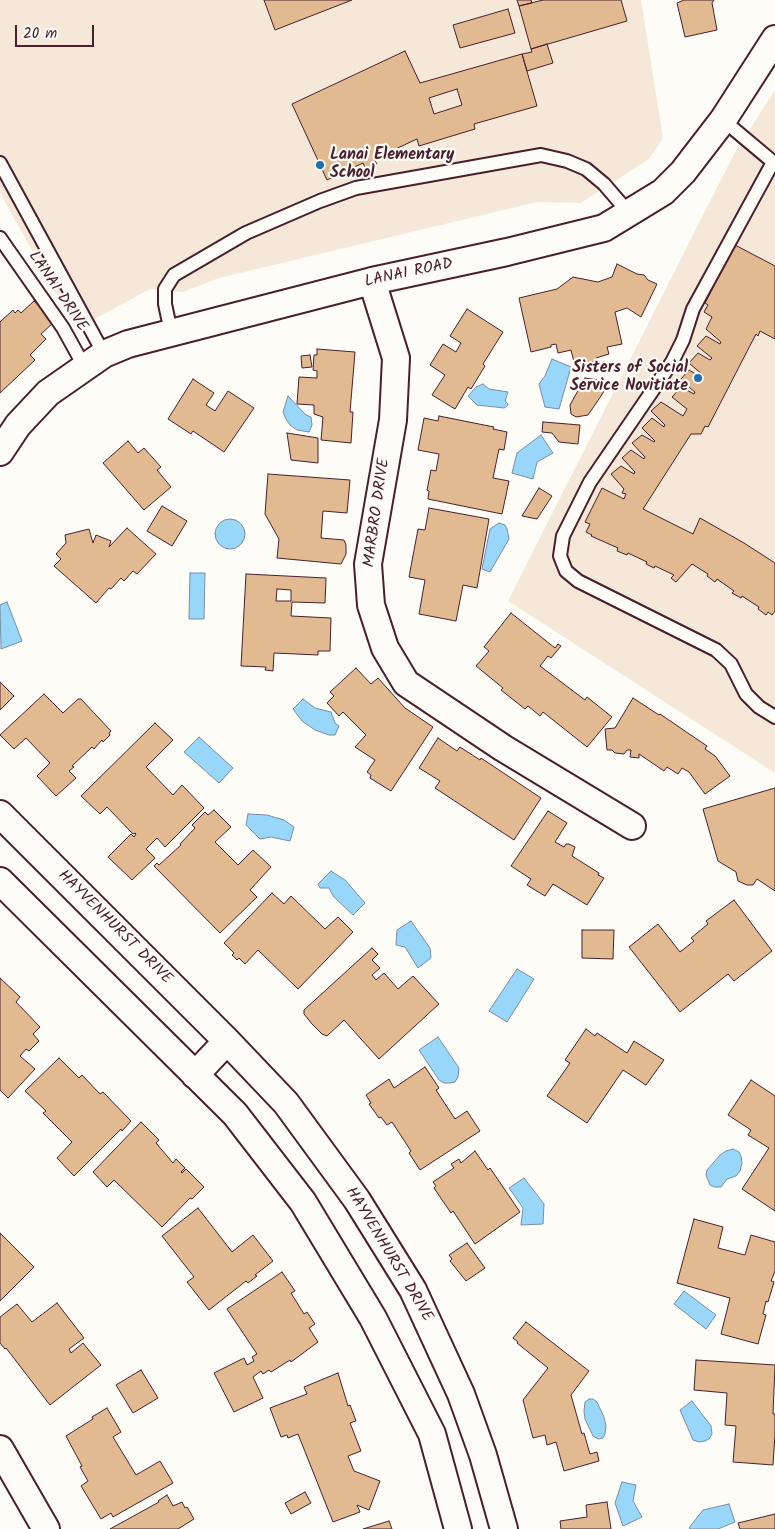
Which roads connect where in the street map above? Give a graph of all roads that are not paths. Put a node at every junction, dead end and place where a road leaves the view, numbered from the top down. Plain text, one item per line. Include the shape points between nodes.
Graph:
1 (775, 39) edge
2 (723, 120) junction
3 (0, 163) edge
4 (629, 214) junction
5 (0, 238) edge
6 (372, 281) junction
7 (171, 332) junction
8 (94, 360) junction
9 (0, 452) edge
10 (775, 717) edge
11 (0, 814) edge
12 (632, 826) dead end
13 (0, 881) edge
14 (227, 1041) junction
15 (195, 1075) junction
16 (0, 1449) edge
17 (46, 1529) edge
18 (458, 1529) edge
19 (504, 1529) edge

1 - 2 street, LANAI ROAD
2 - 4 street, LANAI ROAD via 683,172 663,192
2 - 10 lane via 773,162 693,309 672,362 590,482 563,536 560,556 566,571 578,581 716,650 731,664 746,694
3 - 8 lane
4 - 6 street, LANAI ROAD via 604,228
4 - 7 lane via 604,184 586,170 567,161 541,155 356,188 246,232 174,275 166,290 165,304
5 - 8 lane, LANAI DRIVE via 63,328
6 - 7 street, LANAI ROAD
6 - 12 street, MARBRO DRIVE via 396,358 393,420 368,564 371,605 385,648 406,682 503,748
7 - 8 street, LANAI ROAD via 128,344
8 - 9 street, LANAI ROAD via 48,393 18,425
11 - 14 street, HAYVENHURST DRIVE
13 - 15 street
14 - 15 street
14 - 19 street, HAYVENHURST DRIVE via 286,1103 358,1200 413,1290 461,1394
15 - 18 street via 236,1114 303,1202 373,1318 432,1434
16 - 17 street

